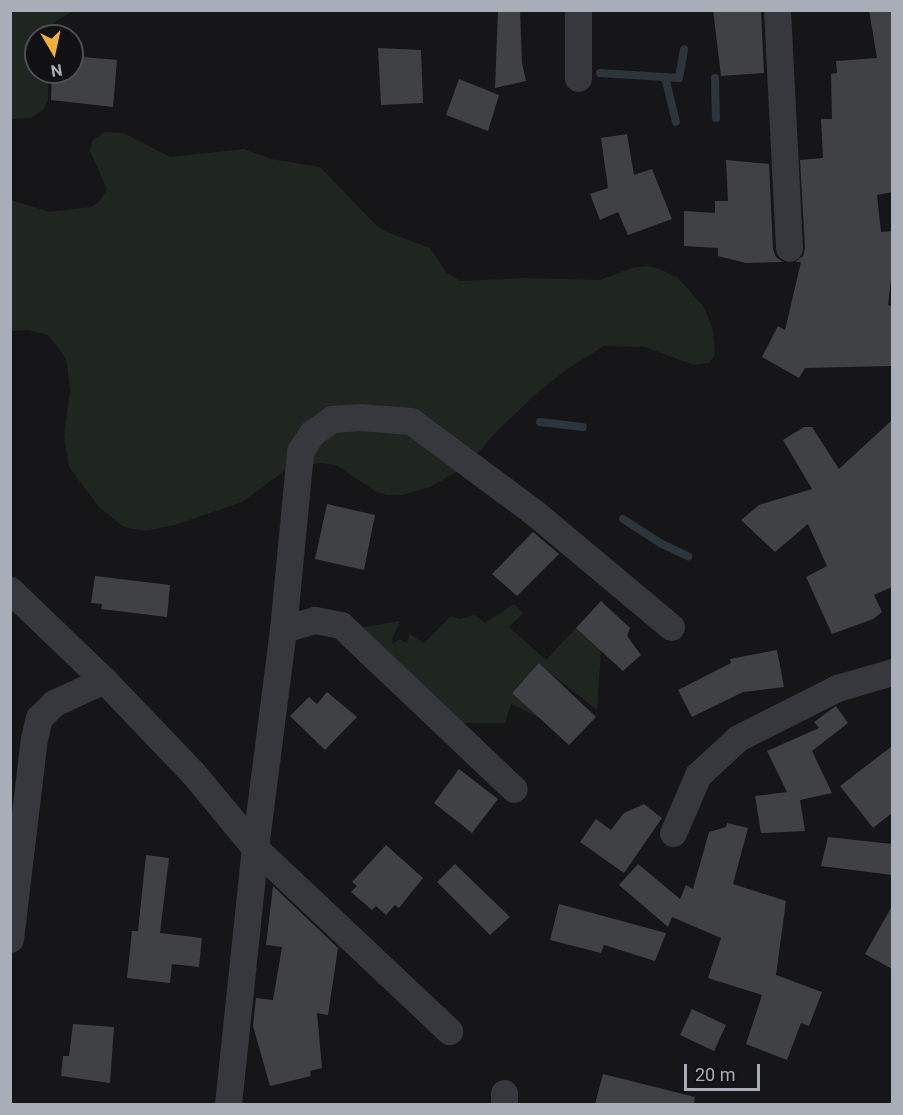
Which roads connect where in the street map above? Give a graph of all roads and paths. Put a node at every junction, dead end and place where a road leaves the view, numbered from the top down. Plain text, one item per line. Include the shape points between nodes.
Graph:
1 (578, 10) edge
2 (777, 10) edge
3 (578, 78) dead end
4 (789, 248) dead end
5 (10, 590) edge
6 (671, 627) dead end
7 (283, 629) junction
8 (892, 672) edge
9 (104, 680) junction
10 (514, 789) dead end
11 (673, 833) dead end
12 (255, 848) junction
13 (10, 939) edge
14 (449, 1031) dead end
15 (228, 1104) edge

1 - 3 street
2 - 4 street
5 - 9 street
6 - 7 street via 536,514 411,421 360,417 332,419 312,433 300,451
7 - 10 street via 315,620 341,625
7 - 12 street
8 - 11 street via 837,688 738,738 698,775
9 - 12 street via 193,773
9 - 13 street via 54,703 39,718
12 - 14 street
12 - 15 street

